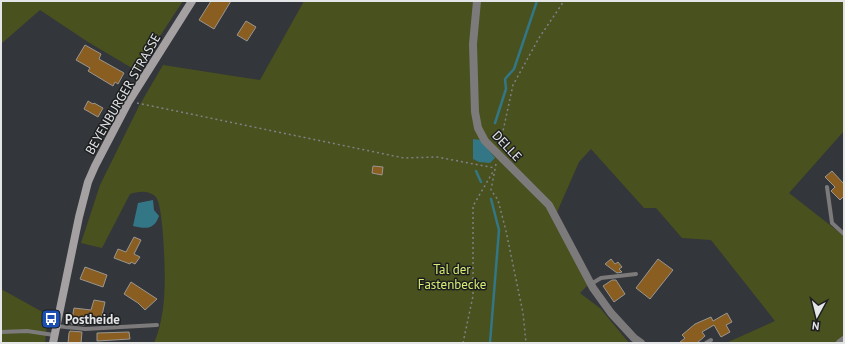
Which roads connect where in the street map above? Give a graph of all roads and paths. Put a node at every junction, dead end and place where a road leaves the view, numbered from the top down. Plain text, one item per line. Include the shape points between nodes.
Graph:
1 (192, 1) edge
2 (477, 1) edge
3 (564, 1) edge
4 (129, 101) junction
5 (498, 156) junction
6 (494, 168) junction
7 (827, 187) dead end
8 (844, 234) edge
9 (636, 274) dead end
10 (591, 284) junction
11 (157, 325) dead end
12 (1, 332) edge
13 (54, 335) edge
14 (711, 340) dead end
15 (844, 340) edge
16 (463, 343) edge
17 (526, 343) edge
18 (641, 343) edge
19 (706, 343) edge
20 (840, 343) edge

1 - 4 main road, BEYENBURGER STRASSE
2 - 5 street, DELLE via 474,44 475,112 478,128
3 - 5 path via 539,38 513,85
4 - 6 path via 404,158 437,157
4 - 13 main road, BEYENBURGER STRASSE via 88,182
5 - 6 path
5 - 10 street, DELLE via 549,205
6 - 16 path via 473,206 473,296
6 - 17 path via 492,190 498,200 506,231 524,313
7 - 8 lane via 832,223
9 - 10 lane via 601,278
10 - 18 street, DELLE via 611,313
11 - 13 lane via 85,329
12 - 13 lane via 27,331
14 - 19 lane
15 - 20 street

